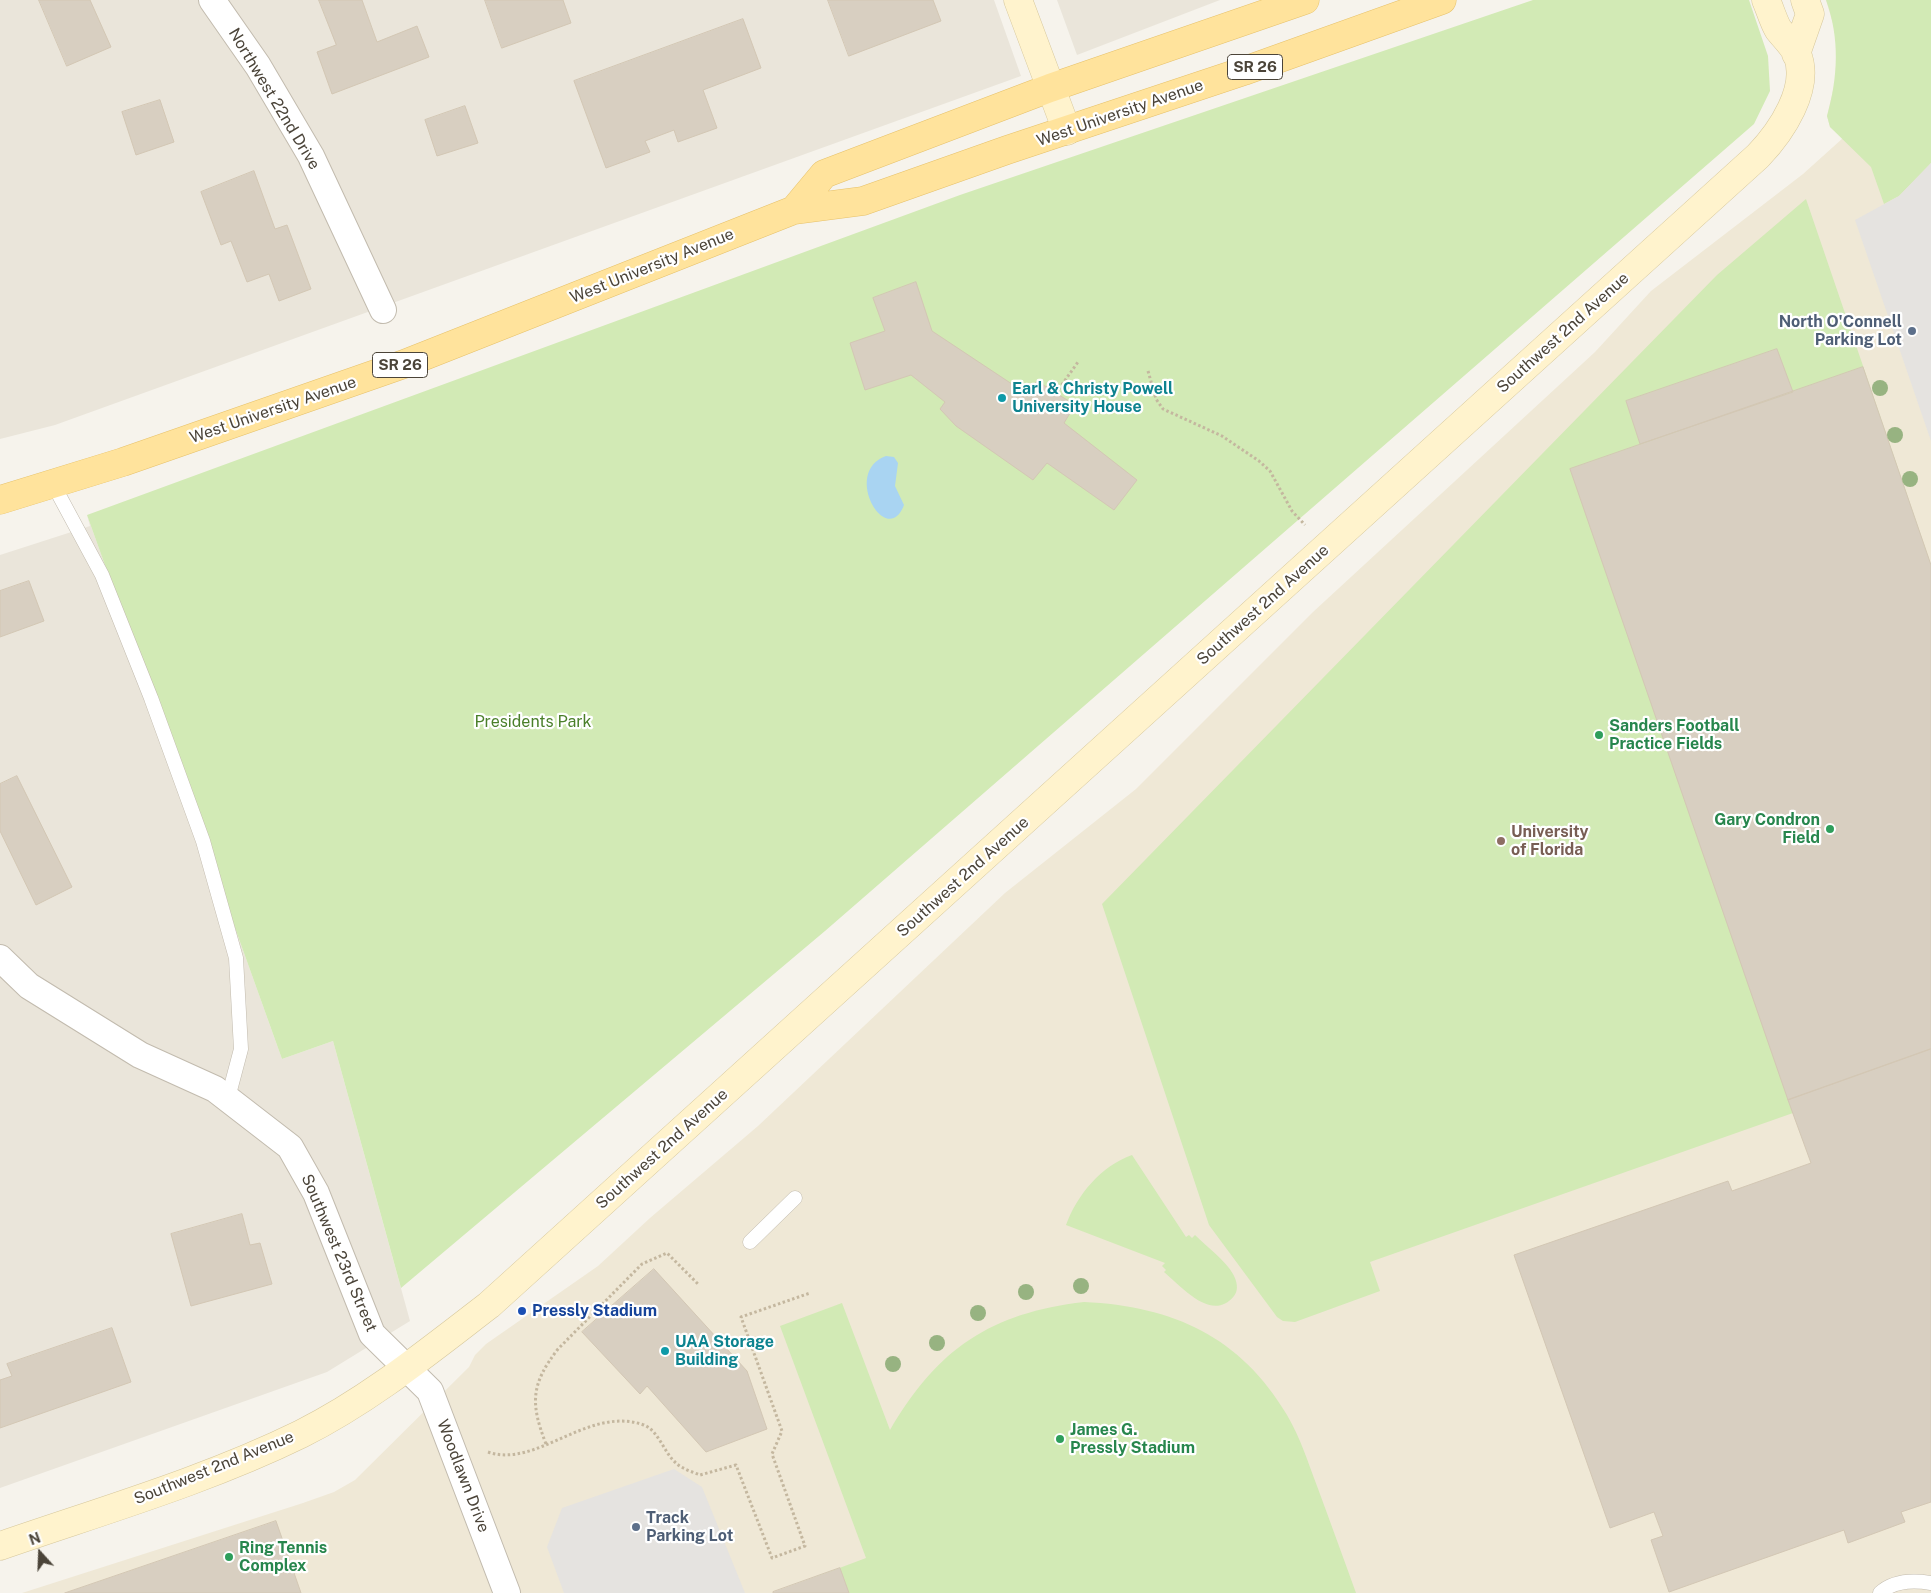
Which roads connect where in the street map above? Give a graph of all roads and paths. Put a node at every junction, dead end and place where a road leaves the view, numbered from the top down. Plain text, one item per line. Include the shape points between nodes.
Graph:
1 (212, 0) edge
2 (1018, 0) edge
3 (1305, 0) edge
4 (1442, 0) edge
5 (1766, 0) edge
6 (1805, 0) edge
7 (1796, 54) junction
8 (1050, 88) junction
9 (1067, 131) junction
10 (794, 210) junction
11 (383, 310) dead end
12 (1078, 362) dead end
13 (1148, 371) dead end
14 (1056, 394) dead end
15 (53, 484) junction
16 (0, 500) edge
17 (1308, 530) dead end
18 (0, 958) edge
19 (228, 1098) junction
20 (796, 1198) dead end
21 (750, 1242) dead end
22 (699, 1285) dead end
23 (810, 1293) dead end
24 (406, 1368) junction
25 (546, 1444) junction
26 (488, 1452) dead end
27 (0, 1546) edge
28 (1931, 1584) edge
29 (507, 1593) edge
30 (1880, 1593) edge

1 - 11 street, Northwest 22nd Drive via 258,66 311,156
2 - 8 main road
3 - 8 main road, West University Avenue / SR 26
4 - 9 main road, West University Avenue / SR 26
5 - 7 main road, Southwest 2nd Avenue via 1776,26
6 - 7 main road, Southwest 2nd Avenue via 1810,14
7 - 24 main road, Southwest 2nd Avenue via 1797,93 1779,130 1758,156 489,1305
8 - 9 main road
8 - 10 main road, West University Avenue / SR 26 via 824,174
9 - 10 main road, West University Avenue / SR 26 via 863,201
10 - 15 main road, West University Avenue / SR 26 via 404,364
12 - 14 path
13 - 17 path via 1162,409 1222,436 1259,461 1270,471 1292,512
15 - 16 main road, West University Avenue / SR 26
15 - 19 lane via 102,575 203,841 236,958 241,1049
18 - 19 street, Southwest 23rd Street via 29,986 140,1055
19 - 24 street, Southwest 23rd Street via 290,1147 316,1193 372,1334
20 - 21 lane
22 - 25 path via 667,1254 642,1264 558,1349 547,1364 535,1394 534,1409
23 - 25 path via 742,1317 782,1431 772,1454 805,1546 772,1558 736,1465 700,1475 676,1464 646,1426 630,1421 610,1421
24 - 27 main road, Southwest 2nd Avenue via 302,1433 241,1460
24 - 29 street, Woodlawn Drive via 430,1391
25 - 26 path via 510,1455
28 - 30 lane via 1897,1583

